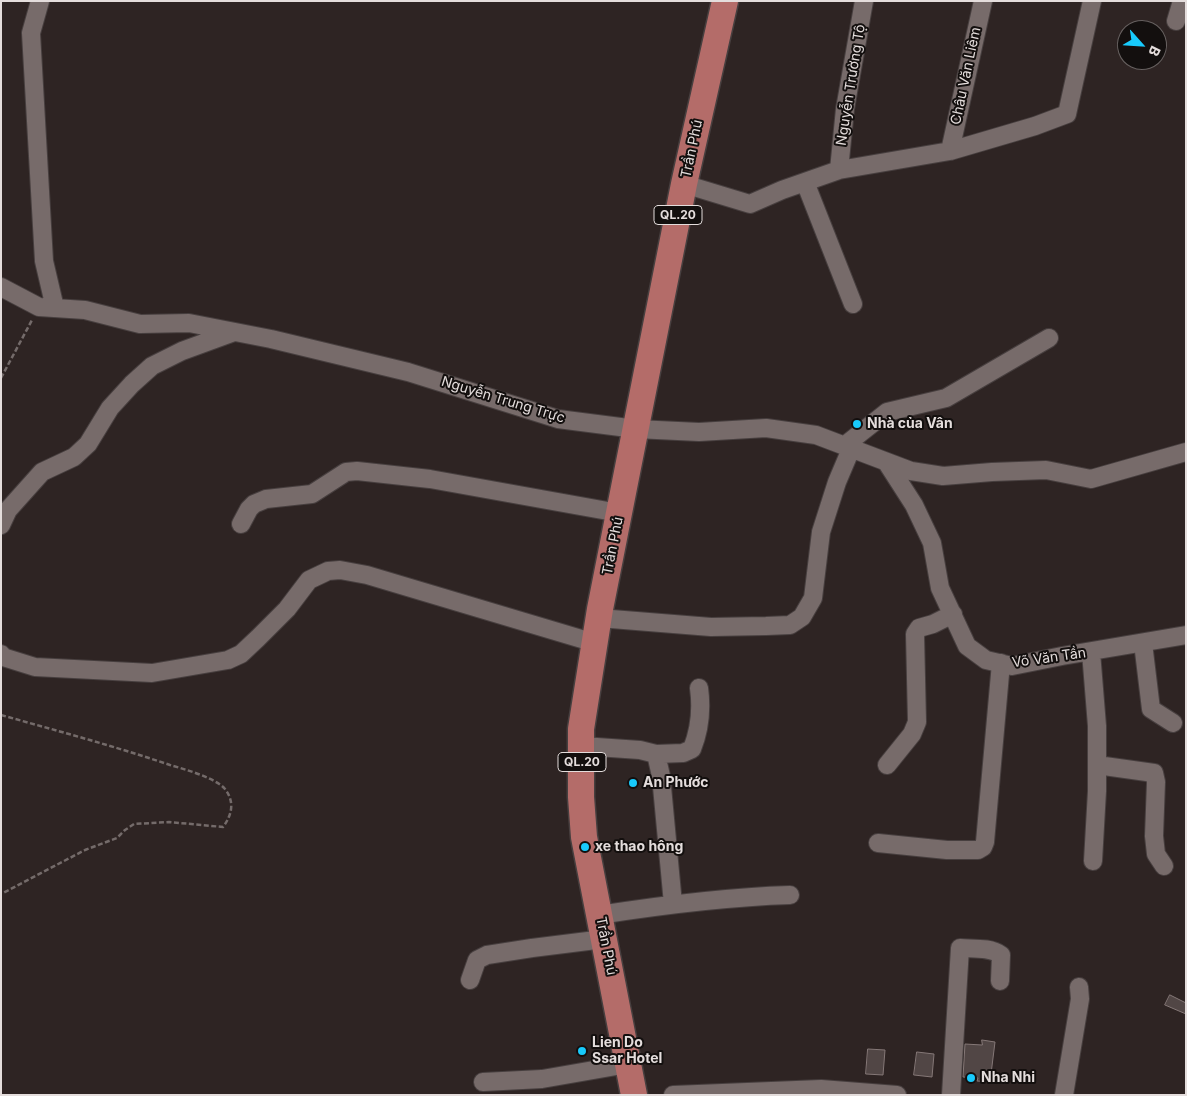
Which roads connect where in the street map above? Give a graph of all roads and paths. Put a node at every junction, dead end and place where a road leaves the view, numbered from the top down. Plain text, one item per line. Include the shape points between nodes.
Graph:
1 (40, 1) edge
2 (725, 1) edge
3 (864, 1) edge
4 (982, 1) edge
5 (1092, 1) edge
6 (1182, 1) edge
7 (1176, 22) dead end
8 (950, 151) junction
9 (839, 170) junction
10 (805, 182) junction
11 (684, 184) junction
12 (1, 287) edge
13 (853, 304) dead end
14 (47, 308) junction
15 (235, 332) junction
16 (1049, 338) dead end
17 (1, 378) edge
18 (636, 429) junction
19 (847, 448) junction
20 (1186, 452) edge
21 (887, 463) junction
22 (619, 513) junction
23 (241, 524) dead end
24 (1, 525) edge
25 (953, 614) junction
26 (597, 630) junction
27 (1186, 635) edge
28 (1143, 643) junction
29 (1091, 652) junction
30 (1, 654) edge
31 (1001, 663) junction
32 (699, 688) dead end
33 (1, 715) edge
34 (1173, 723) dead end
35 (582, 746) junction
36 (656, 754) junction
37 (887, 764) dead end
38 (1097, 765) junction
39 (878, 843) dead end
40 (1093, 861) dead end
41 (1164, 866) dead end
42 (3, 893) dead end
43 (790, 895) dead end
44 (674, 904) junction
45 (602, 927) junction
46 (470, 980) dead end
47 (1000, 980) dead end
48 (1079, 987) dead end
49 (628, 1064) junction
50 (483, 1082) dead end
51 (634, 1095) edge
52 (673, 1095) edge
53 (896, 1095) edge
54 (951, 1095) edge
55 (1064, 1095) edge

1 - 14 street via 31,33
2 - 11 highway, Trần Phú / QL.20
3 - 9 street, Nguyễn Trường Tộ via 845,109
4 - 8 street, Châu Văn Liêm
5 - 8 street via 1066,114
6 - 7 street
8 - 9 street
9 - 10 street
10 - 11 street via 750,204
10 - 13 street
11 - 18 highway, Trần Phú / QL.20
12 - 14 street, Nguyễn Trung Trực
14 - 15 street, Nguyễn Trung Trực via 85,310 140,324 189,323
14 - 17 path
15 - 18 street, Nguyễn Trung Trực via 408,372 558,419
15 - 24 street via 182,351 152,366 110,408 88,444 74,457 42,472 8,510
16 - 19 street via 946,398 887,412
18 - 19 street, Nguyễn Trung Trực via 698,432 766,428 816,435
18 - 22 highway, Trần Phú / QL.20
19 - 21 street, Nguyễn Trung Trực
19 - 26 street via 821,532 813,598 802,617 790,625
20 - 21 street, Nguyễn Trung Trực via 1091,479 1046,470 943,476
21 - 25 street, Võ Văn Tần via 914,505 932,543 940,588
22 - 23 street via 430,479 357,471 346,472 312,494 266,499 254,504
22 - 26 highway, Trần Phú / QL.20
25 - 31 street, Võ Văn Tần via 967,646 986,660
25 - 37 street via 919,628 915,634 917,722 912,734
26 - 30 street via 340,570 328,571 310,580 258,638 241,654 228,660 152,673 34,667
26 - 35 highway, Trần Phú / QL.20 via 581,729
27 - 28 street, Võ Văn Tần
28 - 29 street, Võ Văn Tần
28 - 34 street via 1151,708
29 - 31 street, Võ Văn Tần via 1012,666
29 - 38 street via 1098,726
31 - 39 street via 983,847 978,850 947,850
32 - 36 street via 700,726 692,749 683,753
33 - 42 path via 204,776 224,788 231,799 230,817 223,827 169,822 134,824 117,838 85,850
35 - 36 street
35 - 45 highway, Trần Phú / QL.20 via 584,837
36 - 44 street
38 - 40 street
38 - 41 street via 1154,773 1154,836 1156,854
43 - 44 street via 744,896
44 - 45 street
45 - 46 street via 532,948 487,955 478,960
45 - 49 highway, Trần Phú / QL.20
47 - 54 street via 1001,955 982,949 960,948
48 - 55 street via 1080,999
49 - 50 street via 542,1079
49 - 51 highway, Trần Phú / QL.20
52 - 53 street via 821,1089

